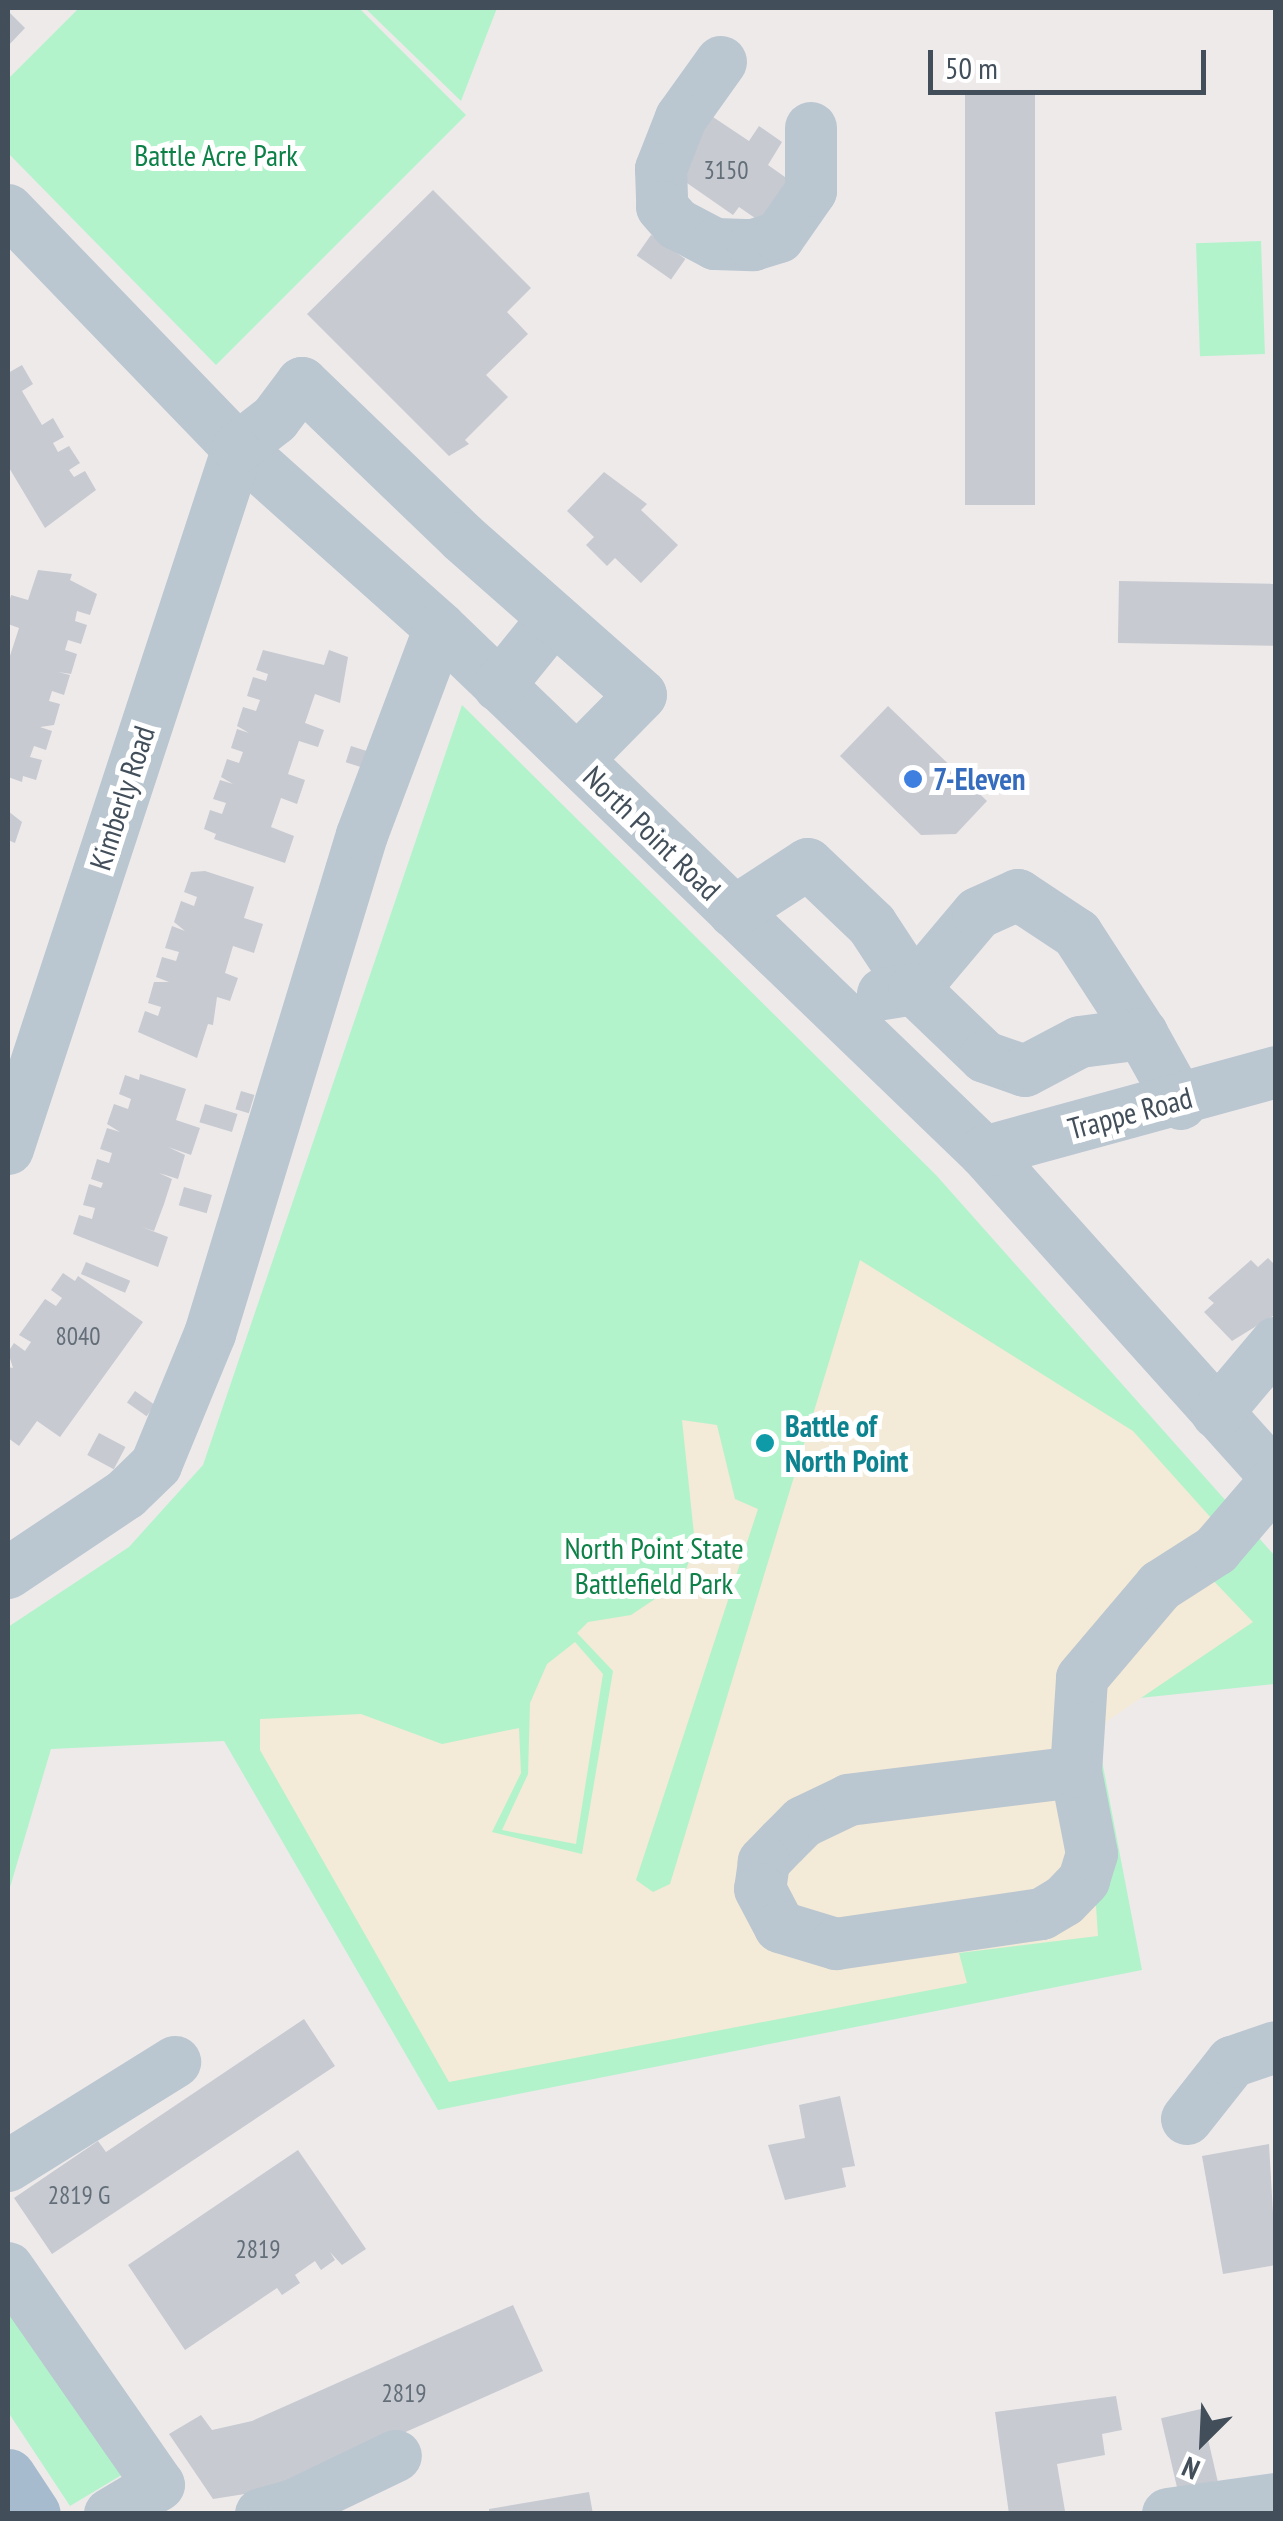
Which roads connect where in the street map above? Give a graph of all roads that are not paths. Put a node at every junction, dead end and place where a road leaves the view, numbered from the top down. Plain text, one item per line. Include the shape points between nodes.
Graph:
1 (720, 62) dead end
2 (810, 128) dead end
3 (8, 210) edge
4 (238, 448) junction
5 (480, 553) junction
6 (554, 618) junction
7 (436, 625) junction
8 (499, 686) junction
9 (577, 760) junction
10 (734, 912) junction
11 (914, 989) junction
12 (846, 1019) junction
13 (1142, 1034) junction
14 (1272, 1083) edge
15 (1180, 1102) junction
16 (8, 1149) edge
17 (984, 1152) junction
18 (1276, 1343) edge
19 (1217, 1412) junction
20 (1276, 1479) edge
21 (8, 1573) edge
22 (1076, 1772) junction
23 (1276, 2047) edge
24 (175, 2062) dead end
25 (1188, 2119) dead end
26 (8, 2166) edge
27 (8, 2268) edge
28 (396, 2456) dead end
29 (8, 2476) edge
30 (1276, 2499) edge
31 (33, 2514) edge
32 (110, 2514) edge
33 (261, 2514) edge
34 (1168, 2514) edge

1 - 2 street via 681,118 661,169 662,207 677,224 715,244 753,246 779,237 811,191
3 - 4 street, North Point Road
4 - 5 street via 275,419 302,383
4 - 7 street, North Point Road
4 - 16 street, Kimberly Road
5 - 6 street
5 - 7 street
6 - 8 street
6 - 9 street via 641,695
7 - 8 street, North Point Road
7 - 21 street via 362,835 210,1334 177,1419 156,1464 126,1494
8 - 9 street, North Point Road
9 - 10 street, North Point Road
10 - 11 street via 808,864 872,925
10 - 12 street, North Point Road
11 - 12 street via 892,988
11 - 13 street via 985,1056 1025,1071 1080,1042
11 - 13 street via 978,913 1018,895 1076,934
12 - 17 street, North Point Road
13 - 15 street
14 - 15 street, Trappe Road
15 - 17 street, Trappe Road
17 - 19 street, North Point Road
18 - 19 street
19 - 20 street, North Point Road
20 - 22 street via 1216,1550 1160,1586 1082,1678
22 - 22 street via 849,1800 804,1822 782,1842 764,1862 760,1889 780,1927 836,1944 1042,1914 1084,1880 1092,1854
23 - 25 street via 1232,2062
24 - 26 street
27 - 32 street via 159,2485
28 - 33 street
29 - 31 main road
30 - 34 street

